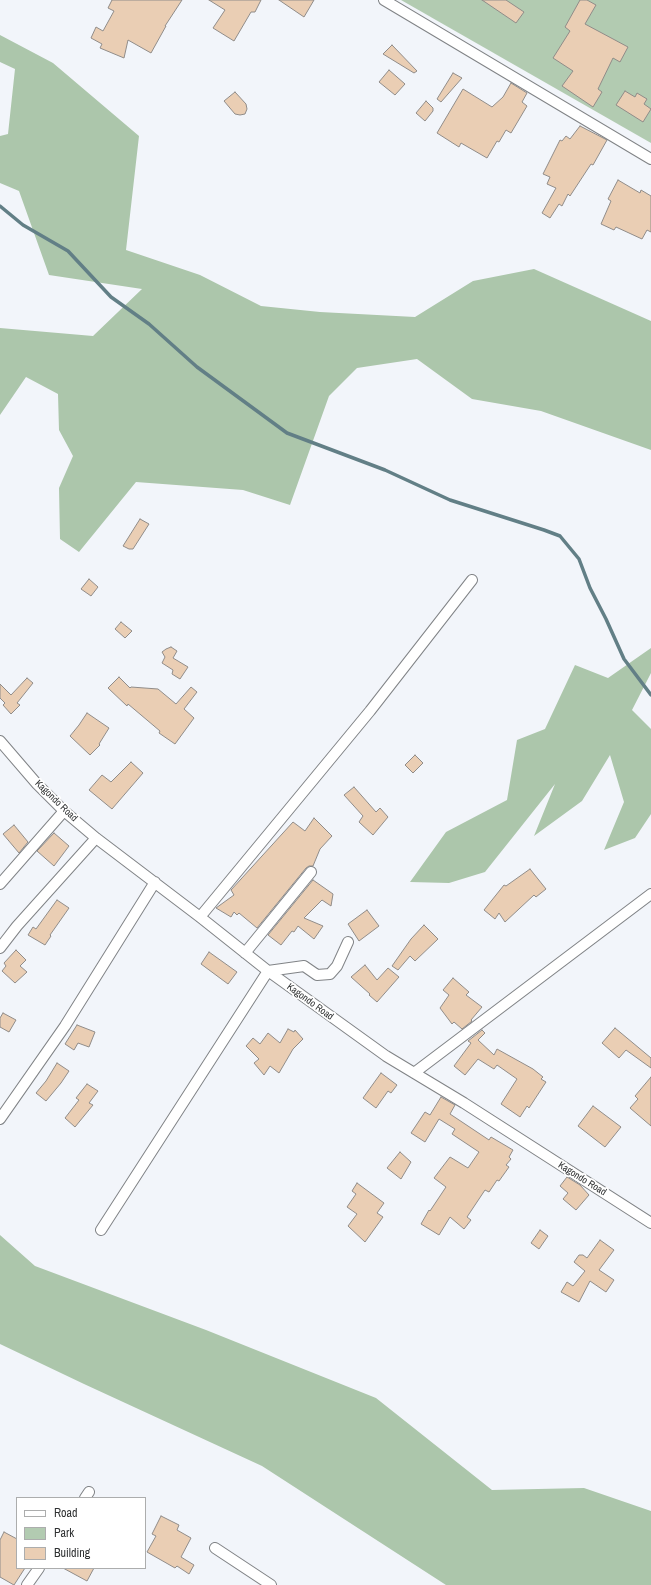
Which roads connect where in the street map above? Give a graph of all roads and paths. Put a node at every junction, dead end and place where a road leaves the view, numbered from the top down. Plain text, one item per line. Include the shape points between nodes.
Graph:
1 (384, 0) edge
2 (651, 159) edge
3 (472, 580) dead end
4 (0, 742) edge
5 (64, 811) junction
6 (96, 838) junction
7 (311, 872) dead end
8 (155, 882) junction
9 (0, 884) edge
10 (651, 894) edge
11 (200, 917) junction
12 (348, 942) dead end
13 (0, 948) edge
14 (245, 953) junction
15 (268, 971) junction
16 (414, 1073) junction
17 (0, 1119) edge
18 (651, 1223) edge
19 (101, 1230) dead end
20 (215, 1548) dead end
21 (38, 1569) edge
22 (27, 1585) edge
23 (271, 1585) edge

1 - 2 street
3 - 11 street via 370,711
4 - 5 street, Kagondo Road
5 - 6 street, Kagondo Road
5 - 9 street
6 - 8 street, Kagondo Road
6 - 13 street
7 - 14 street
8 - 11 street, Kagondo Road
8 - 17 street via 65,1026
10 - 16 street
11 - 14 street, Kagondo Road
12 - 15 street via 338,966 330,974 317,975 304,966
14 - 15 street, Kagondo Road
15 - 16 street, Kagondo Road via 360,1038
15 - 19 street
16 - 18 street, Kagondo Road
20 - 23 street
21 - 22 street

